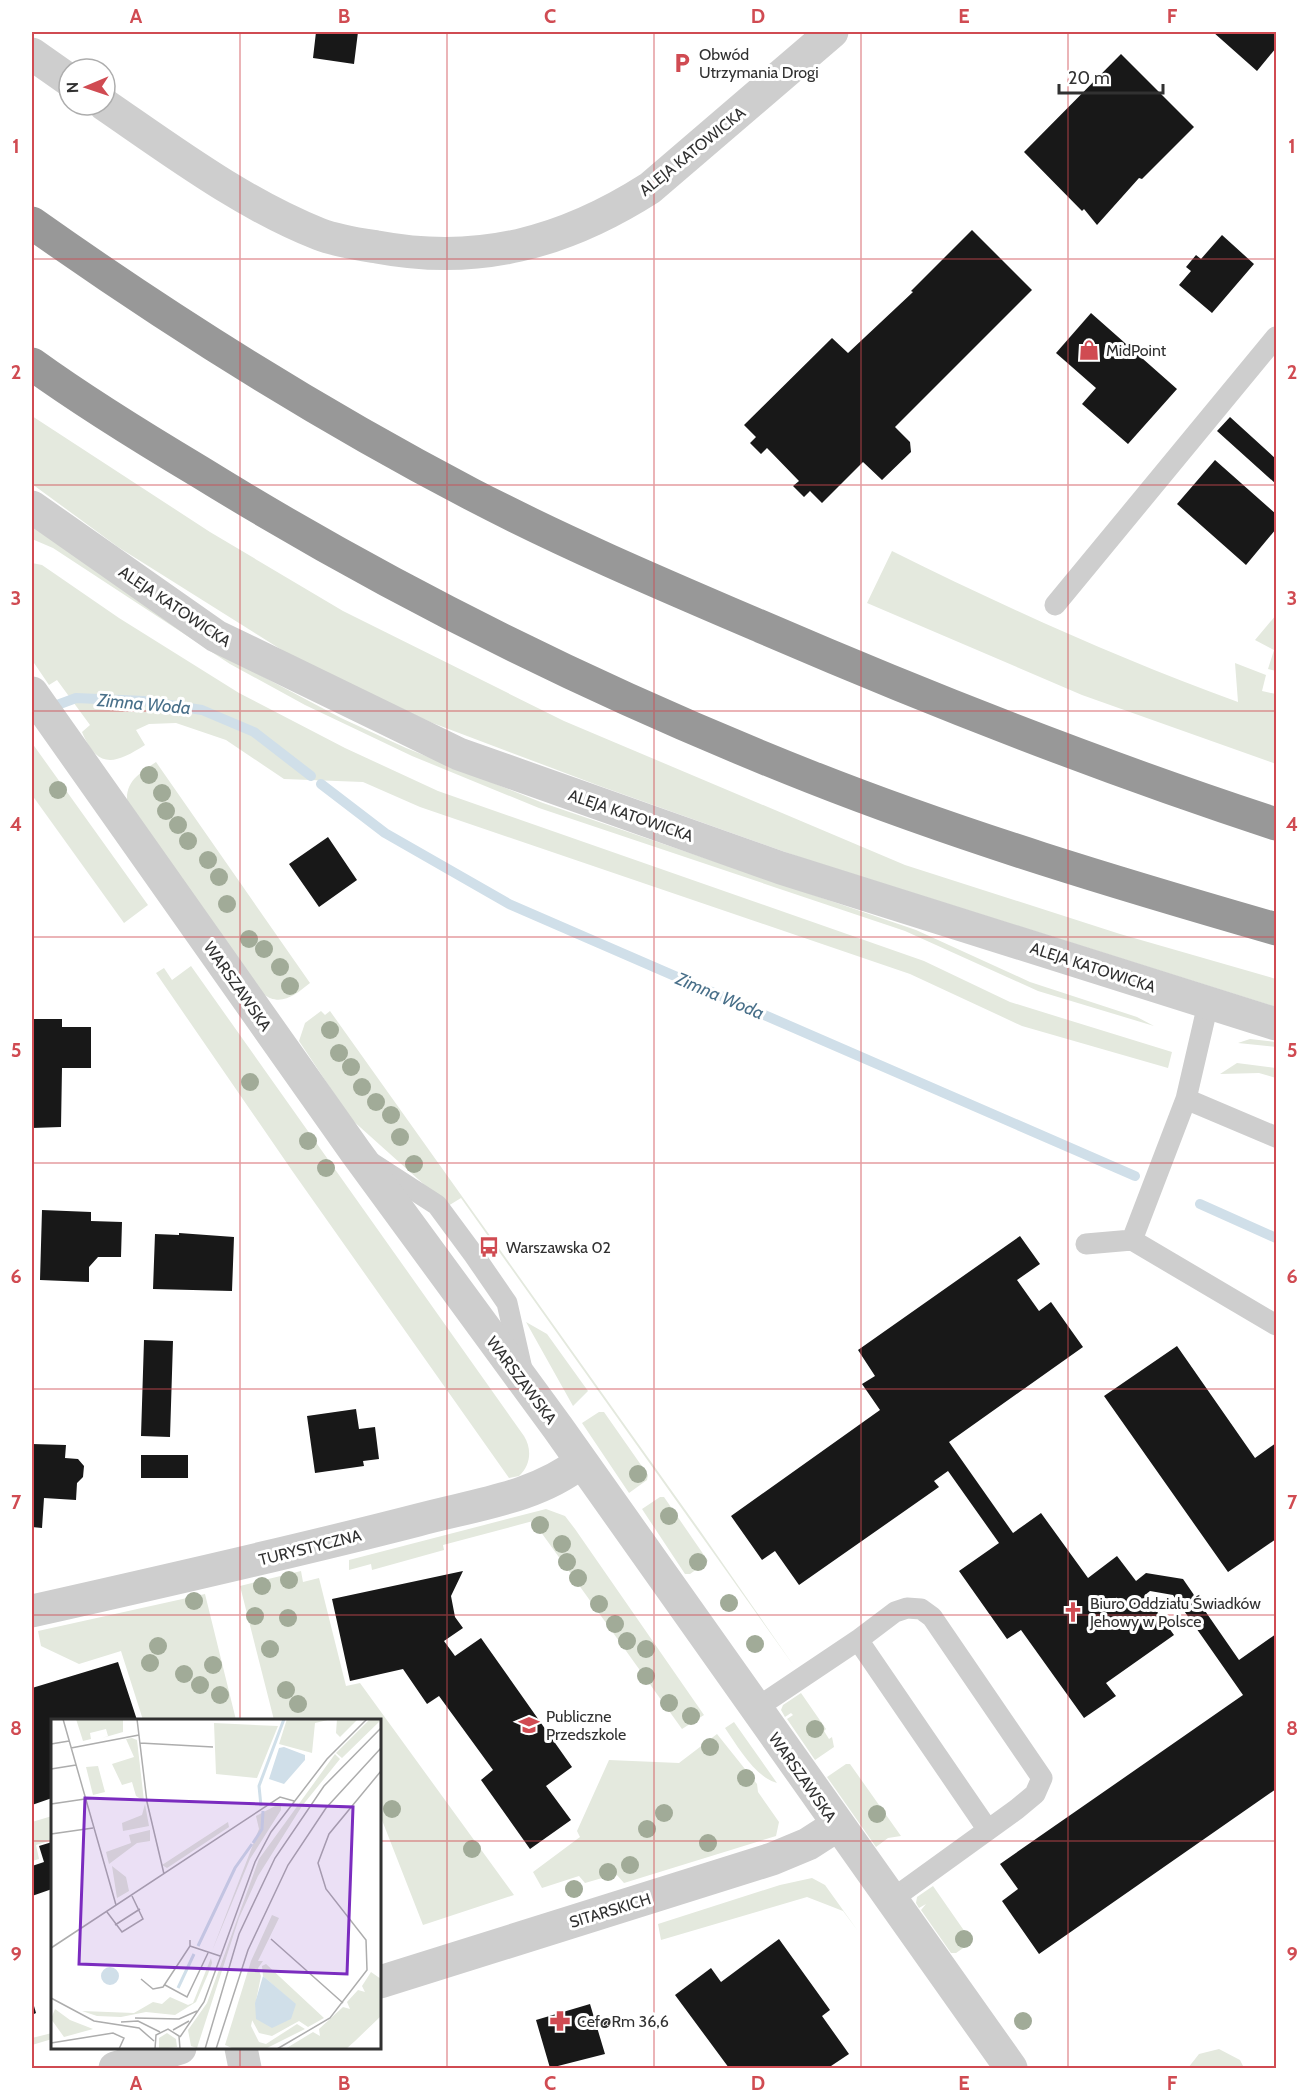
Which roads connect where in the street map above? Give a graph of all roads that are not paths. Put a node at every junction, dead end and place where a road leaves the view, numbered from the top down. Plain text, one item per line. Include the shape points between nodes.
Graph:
1 (832, 32) edge
2 (32, 54) edge
3 (57, 72) edge
4 (117, 113) edge
5 (32, 223) edge
6 (1276, 337) edge
7 (32, 364) edge
8 (32, 507) edge
9 (1055, 605) dead end
10 (32, 693) edge
11 (1276, 824) edge
12 (1276, 929) edge
13 (1208, 1004) junction
14 (1276, 1024) edge
15 (1186, 1099) junction
16 (1276, 1137) edge
17 (1132, 1240) junction
18 (1086, 1244) dead end
19 (1276, 1325) edge
20 (581, 1462) junction
21 (32, 1611) edge
22 (858, 1640) junction
23 (755, 1709) junction
24 (836, 1826) junction
25 (987, 1830) junction
26 (891, 1900) junction
27 (381, 1982) edge
28 (177, 2049) edge
29 (241, 2049) edge
30 (115, 2068) edge
31 (245, 2068) edge
32 (1011, 2068) edge

1 - 4 street, ALEJA KATOWICKA via 650,188 616,210 569,231 490,252 401,252 321,234 255,202
2 - 3 street
5 - 11 highway via 114,281 346,424 471,494 596,554 938,703 1154,784
6 - 9 lane
7 - 12 highway via 284,524 419,599 548,663 799,772 891,807 1116,883
8 - 13 street, ALEJA KATOWICKA via 216,636 459,754 781,868
10 - 20 street, WARSZAWSKA via 356,1152
13 - 14 street, ALEJA KATOWICKA
13 - 15 lane
15 - 16 lane
15 - 17 lane
17 - 18 lane
17 - 19 lane
20 - 21 street, TURYSTYCZNA via 563,1476 524,1492 279,1556
20 - 23 street, WARSZAWSKA
22 - 23 lane
22 - 25 lane
22 - 25 lane via 895,1612 921,1609 932,1617 1037,1769 1042,1778 1035,1794
23 - 24 street, WARSZAWSKA
24 - 26 street, WARSZAWSKA
24 - 27 street, SITARSKICH via 808,1844 772,1859
25 - 26 lane
26 - 32 street, WARSZAWSKA
28 - 30 street
29 - 31 street

